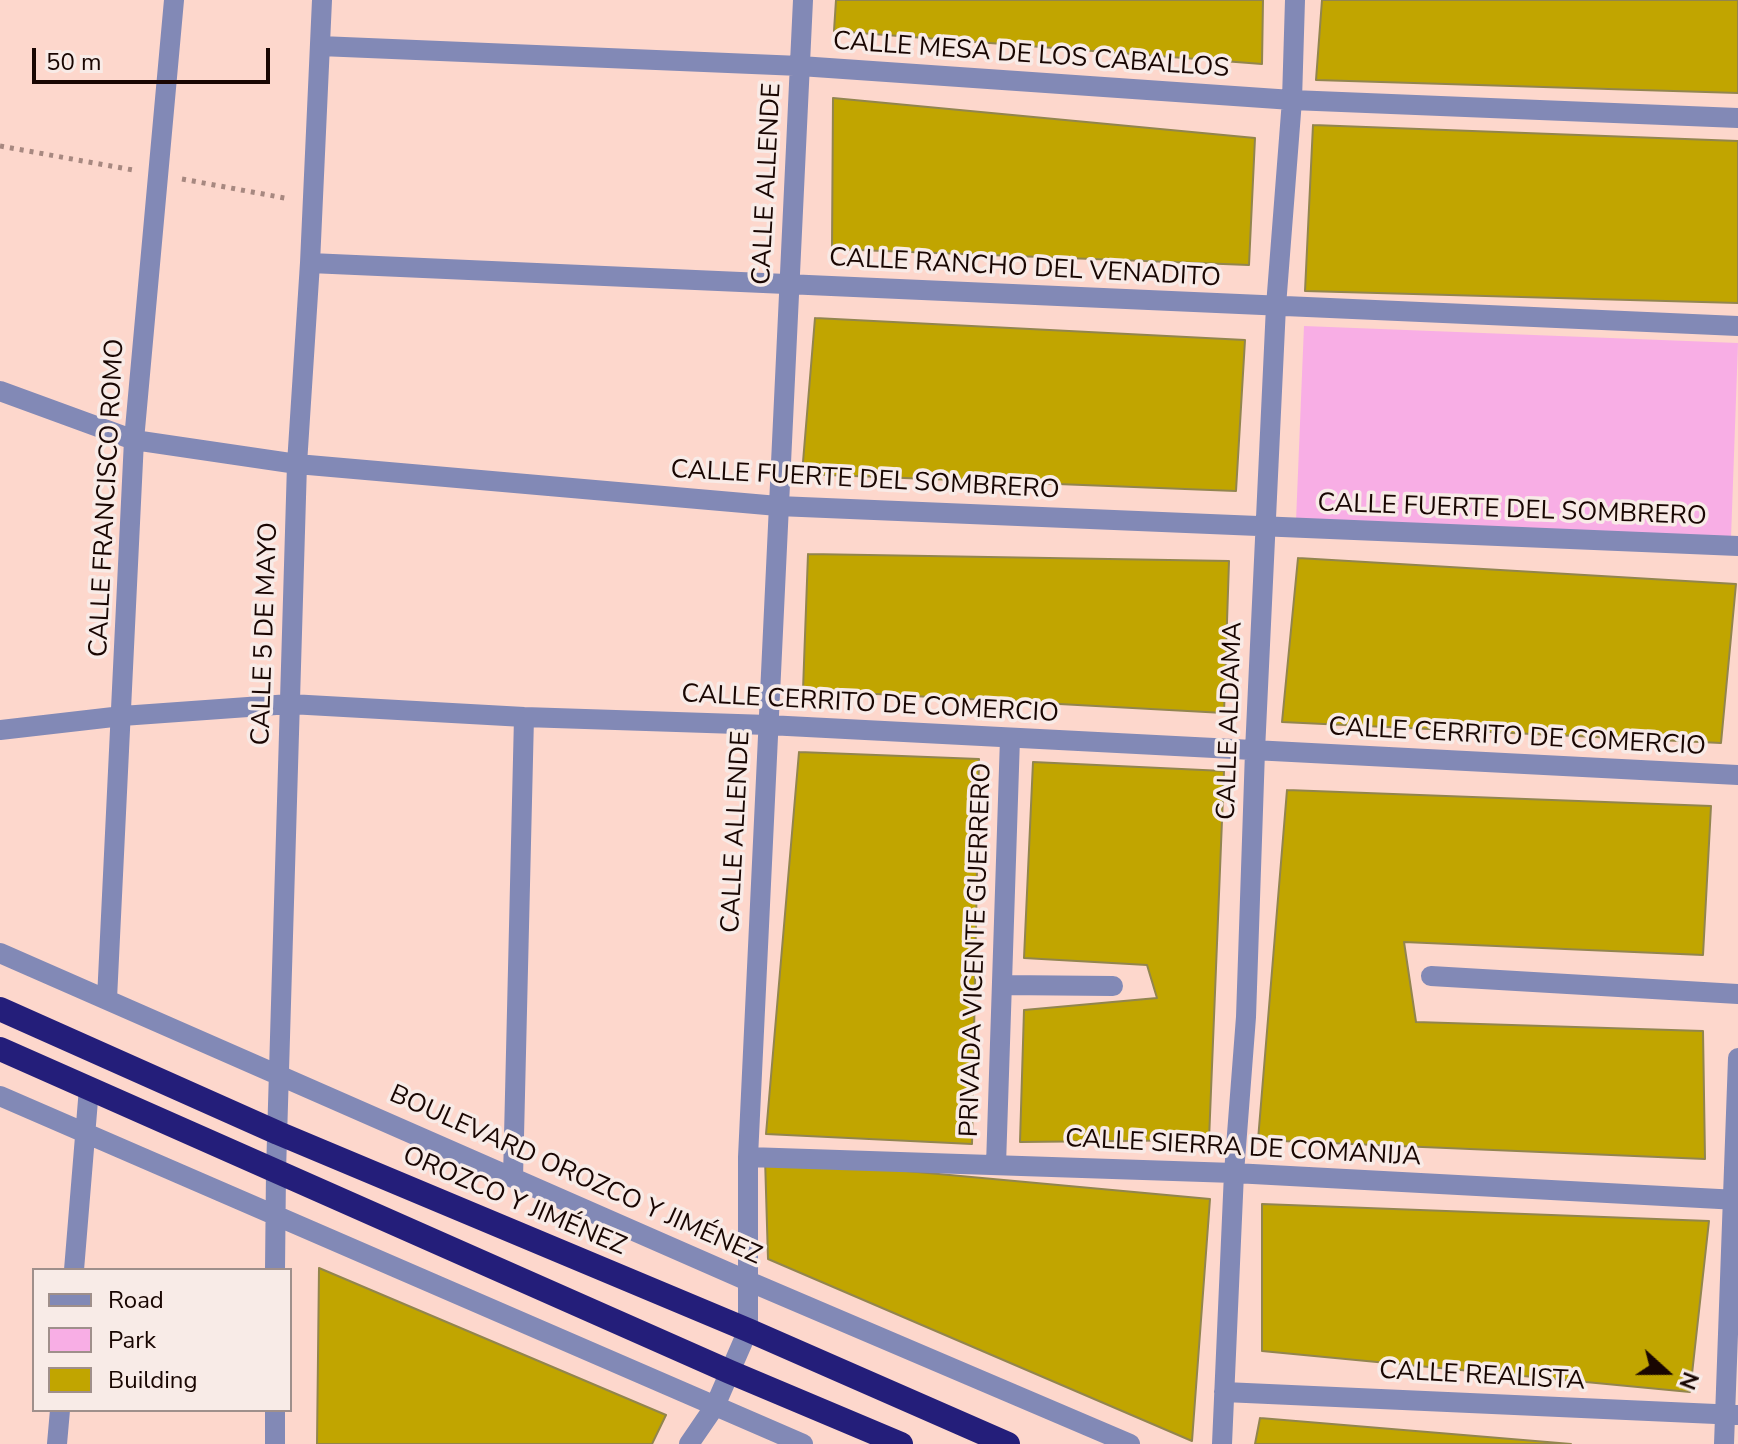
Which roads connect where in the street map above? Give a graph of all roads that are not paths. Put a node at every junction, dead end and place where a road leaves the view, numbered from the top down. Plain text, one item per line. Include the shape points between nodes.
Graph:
1 (174, 0) edge
2 (322, 0) edge
3 (803, 0) edge
4 (1295, 0) edge
5 (320, 46) junction
6 (800, 66) junction
7 (1292, 100) junction
8 (1738, 118) edge
9 (310, 263) junction
10 (788, 284) junction
11 (1276, 306) junction
12 (1738, 326) edge
13 (0, 391) edge
14 (134, 440) junction
15 (297, 464) junction
16 (778, 506) junction
17 (1265, 527) junction
18 (1738, 546) edge
19 (290, 704) junction
20 (122, 716) junction
21 (524, 717) junction
22 (768, 725) junction
23 (0, 730) edge
24 (1010, 738) junction
25 (1255, 751) junction
26 (1738, 775) edge
27 (0, 953) edge
28 (1431, 976) dead end
29 (1002, 985) junction
30 (1113, 986) dead end
31 (1738, 994) edge
32 (107, 999) junction
33 (0, 1009) edge
34 (0, 1049) edge
35 (1738, 1058) edge
36 (280, 1075) junction
37 (89, 1088) junction
38 (0, 1096) edge
39 (87, 1133) junction
40 (278, 1133) junction
41 (748, 1157) junction
42 (996, 1165) junction
43 (276, 1172) junction
44 (1234, 1173) junction
45 (513, 1178) junction
46 (1736, 1200) edge
47 (276, 1215) junction
48 (74, 1268) edge
49 (275, 1268) edge
50 (748, 1281) junction
51 (748, 1330) junction
52 (730, 1372) junction
53 (1224, 1392) junction
54 (715, 1406) junction
55 (60, 1412) edge
56 (275, 1412) edge
57 (1732, 1415) edge
58 (57, 1444) edge
59 (275, 1444) edge
60 (689, 1444) edge
61 (803, 1444) edge
62 (901, 1444) edge
63 (1008, 1444) edge
64 (1130, 1444) edge
65 (1222, 1444) edge
66 (1724, 1444) edge

1 - 14 street, CALLE FRANCISCO ROMO
2 - 5 street, CALLE 5 DE MAYO
3 - 6 street, CALLE ALLENDE
4 - 7 street, CALLE ALDAMA
5 - 6 street, CALLE MESA DE LOS CABALLOS
5 - 9 street, CALLE 5 DE MAYO
6 - 7 street, CALLE MESA DE LOS CABALLOS
6 - 10 street, CALLE ALLENDE
7 - 8 street, CALLE MESA DE LOS CABALLOS
7 - 11 street, CALLE ALDAMA
9 - 10 street, CALLE RANCHO DEL VENADITO
9 - 15 street, CALLE 5 DE MAYO
10 - 11 street, CALLE RANCHO DEL VENADITO
10 - 16 street, CALLE ALLENDE
11 - 12 street, CALLE RANCHO DEL VENADITO
11 - 17 street, CALLE ALDAMA
13 - 14 street, CALLE FUERTE DEL SOMBRERO
14 - 15 street, CALLE FUERTE DEL SOMBRERO
14 - 20 street, CALLE FRANCISCO ROMO
15 - 16 street, CALLE FUERTE DEL SOMBRERO
15 - 19 street, CALLE 5 DE MAYO
16 - 17 street, CALLE FUERTE DEL SOMBRERO
16 - 22 street, CALLE ALLENDE
17 - 18 street, CALLE FUERTE DEL SOMBRERO
17 - 25 street, CALLE ALDAMA
19 - 20 street, CALLE CERRITO DE COMERCIO
19 - 21 street, CALLE CERRITO DE COMERCIO
19 - 36 street, CALLE 5 DE MAYO
20 - 23 street, CALLE CERRITO DE COMERCIO
20 - 32 street, CALLE FRANCISCO ROMO
21 - 22 street, CALLE CERRITO DE COMERCIO
21 - 45 street
22 - 24 street, CALLE CERRITO DE COMERCIO
22 - 41 street, CALLE ALLENDE
24 - 25 street, CALLE CERRITO DE COMERCIO
24 - 29 street, PRIVADA VICENTE GUERRERO
25 - 26 street, CALLE CERRITO DE COMERCIO
25 - 44 street, CALLE ALDAMA via 1246,1017
27 - 32 street, BOULEVARD OROZCO Y JIMÉNEZ
28 - 31 street
29 - 30 street
29 - 42 street, PRIVADA VICENTE GUERRERO
32 - 36 street, BOULEVARD OROZCO Y JIMÉNEZ
33 - 40 highway, OROZCO Y JIMÉNEZ
34 - 37 highway
35 - 46 street
36 - 40 street, CALLE 5 DE MAYO
36 - 45 street, BOULEVARD OROZCO Y JIMÉNEZ
37 - 39 street
37 - 43 highway
38 - 39 street
39 - 47 street
39 - 48 street
40 - 43 street, CALLE 5 DE MAYO
40 - 51 highway, OROZCO Y JIMÉNEZ
41 - 42 street, CALLE SIERRA DE COMANIJA
41 - 50 street, CALLE ALLENDE
42 - 44 street, CALLE SIERRA DE COMANIJA
43 - 47 street, CALLE 5 DE MAYO
43 - 52 highway
44 - 46 street, CALLE SIERRA DE COMANIJA
44 - 53 street, CALLE ALDAMA
45 - 50 street, BOULEVARD OROZCO Y JIMÉNEZ
46 - 57 street
47 - 49 street, CALLE 5 DE MAYO
47 - 54 street
50 - 51 street, CALLE ALLENDE
50 - 64 street, BOULEVARD OROZCO Y JIMÉNEZ
51 - 52 street
51 - 63 highway, OROZCO Y JIMÉNEZ
52 - 54 street
52 - 62 highway
53 - 57 street, CALLE REALISTA
53 - 65 street, CALLE ALDAMA
54 - 60 street
54 - 61 street
55 - 58 street
56 - 59 street
57 - 66 street

